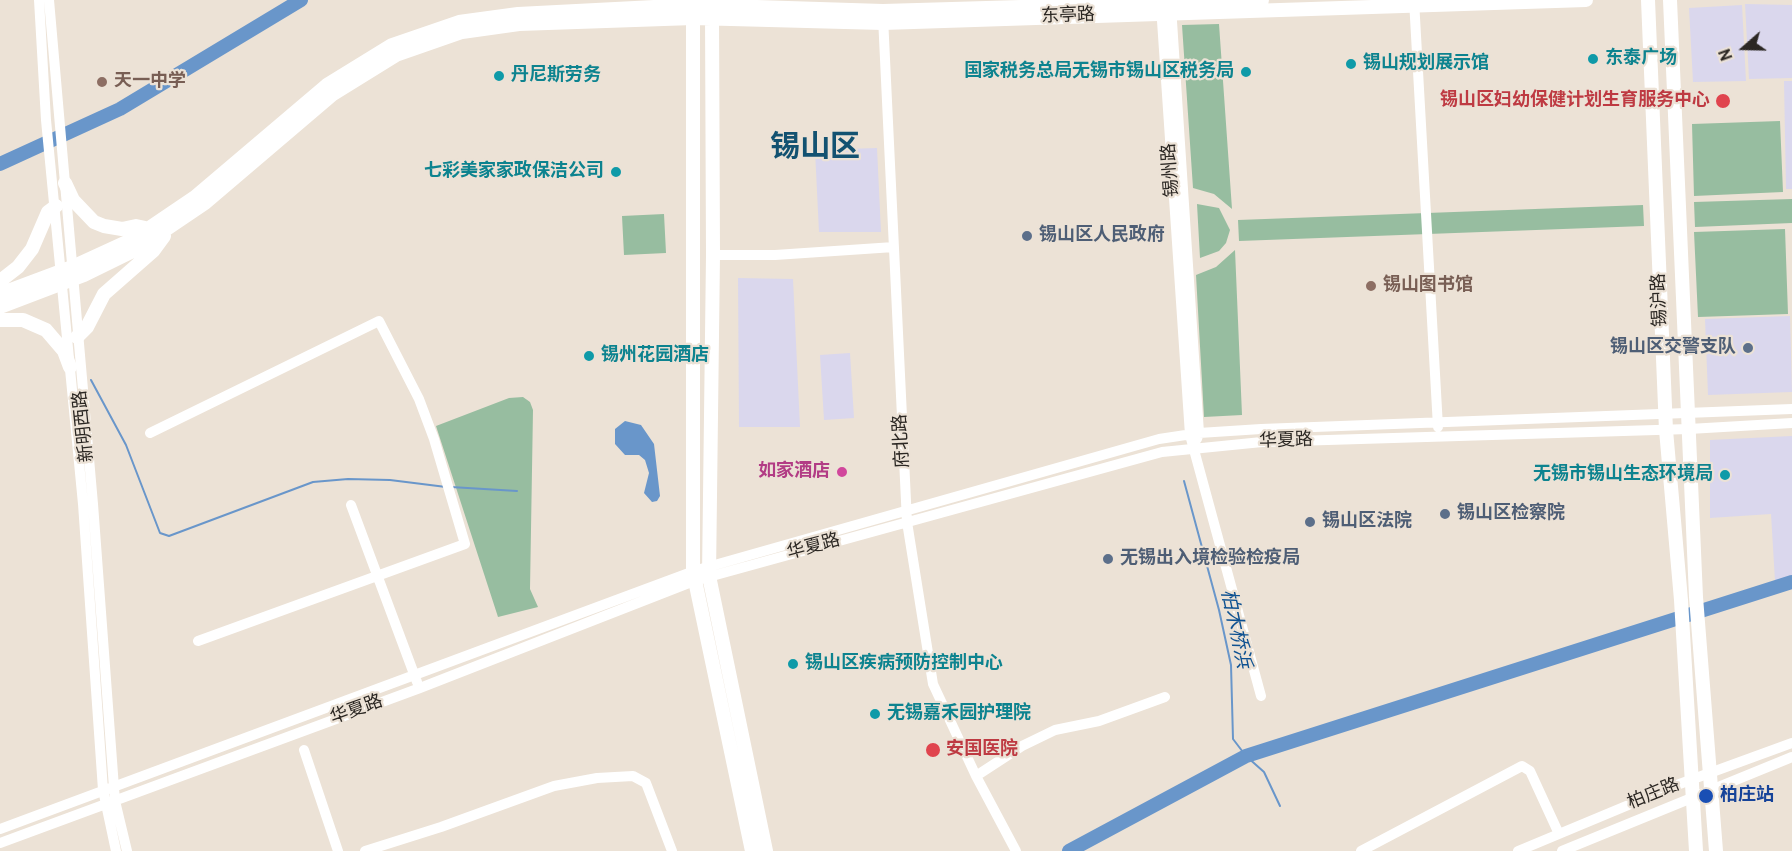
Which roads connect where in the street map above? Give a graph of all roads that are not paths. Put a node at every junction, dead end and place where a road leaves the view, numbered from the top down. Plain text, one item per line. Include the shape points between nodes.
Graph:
1 (39, 0) edge
2 (49, 0) edge
3 (1262, 0) edge
4 (1586, 0) edge
5 (1648, 0) edge
6 (1670, 0) edge
7 (1414, 3) edge
8 (1166, 6) edge
9 (693, 8) edge
10 (712, 9) edge
11 (883, 17) junction
12 (65, 183) junction
13 (56, 206) junction
14 (150, 229) junction
15 (169, 229) junction
16 (894, 247) junction
17 (713, 255) junction
18 (68, 275) junction
19 (0, 281) edge
20 (0, 294) edge
21 (0, 307) edge
22 (0, 320) edge
23 (77, 337) junction
24 (70, 367) junction
25 (1792, 409) edge
26 (1666, 415) junction
27 (1689, 415) junction
28 (1437, 423) junction
29 (1792, 423) edge
30 (1689, 429) junction
31 (1666, 430) junction
32 (150, 433) dead end
33 (1194, 434) junction
34 (1438, 437) junction
35 (1194, 448) junction
36 (351, 505) dead end
37 (906, 509) junction
38 (908, 522) junction
39 (709, 571) junction
40 (378, 576) junction
41 (694, 576) junction
42 (198, 641) dead end
43 (415, 676) junction
44 (420, 688) junction
45 (1261, 696) dead end
46 (1165, 697) dead end
47 (1792, 742) edge
48 (304, 750) dead end
49 (1792, 757) edge
50 (1710, 774) junction
51 (976, 776) junction
52 (1690, 781) junction
53 (115, 785) junction
54 (103, 790) junction
55 (1711, 790) junction
56 (1691, 798) junction
57 (110, 803) junction
58 (0, 829) edge
59 (1559, 834) junction
60 (0, 843) edge
61 (116, 851) edge
62 (127, 851) edge
63 (338, 851) edge
64 (365, 851) edge
65 (672, 851) edge
66 (752, 851) edge
67 (766, 851) edge
68 (1016, 851) edge
69 (1361, 851) edge
70 (1518, 851) edge
71 (1562, 851) edge
72 (1696, 851) edge
73 (1716, 851) edge

1 - 13 street, 新明西路
2 - 12 street, 新明西路
3 - 8 main road, 东亭路
4 - 7 main road, 东亭路
5 - 26 main road, 锡沪路
6 - 27 main road
7 - 8 main road, 东亭路
7 - 28 street
8 - 11 main road, 东亭路
8 - 33 street, 锡州路
9 - 10 main road, 东亭路
9 - 14 main road via 518,14 459,22 392,45 327,85 195,197
9 - 15 main road via 462,32 396,55 333,94
9 - 41 main road
10 - 11 main road, 东亭路
10 - 17 main road
11 - 16 street, 府北路
12 - 14 main road via 78,206 94,222 122,229
12 - 18 street, 新明西路
13 - 18 street, 新明西路
13 - 19 main road via 48,212 32,249
14 - 18 main road
15 - 18 main road via 137,249
15 - 23 main road via 153,251 104,294 87,327
16 - 17 street
16 - 37 street, 府北路
17 - 39 main road
18 - 20 main road
18 - 21 main road
18 - 23 street, 新明西路
18 - 24 street, 新明西路
22 - 24 main road via 22,320 46,330 64,351
23 - 53 street, 新明西路
24 - 54 street, 新明西路
25 - 27 street, 华夏路
26 - 27 street, 华夏路
26 - 28 street, 华夏路
26 - 31 main road, 锡沪路
27 - 30 main road
28 - 33 street, 华夏路
28 - 34 street
29 - 30 street, 华夏路
30 - 31 street, 华夏路
30 - 50 main road via 1696,597
31 - 34 street, 华夏路
31 - 52 main road, 锡沪路 via 1681,600
32 - 40 street via 379,321 435,439 465,544
33 - 35 street, 锡州路
33 - 37 street, 华夏路 via 1159,440
34 - 35 street, 华夏路
35 - 38 street, 华夏路 via 1162,452
35 - 45 street, 锡州路
36 - 40 street
37 - 38 street, 府北路
37 - 39 street, 华夏路
38 - 39 street, 华夏路
38 - 51 street, 府北路 via 933,684
39 - 41 street, 华夏路
39 - 67 main road
40 - 42 street
40 - 43 street
41 - 43 street, 华夏路
41 - 44 street, 华夏路
41 - 66 main road
43 - 44 street
43 - 53 street, 华夏路
44 - 57 street, 华夏路
46 - 51 street via 1099,721 1055,730
47 - 50 street, 柏庄路
48 - 63 street
49 - 55 street, 柏庄路
50 - 52 street, 柏庄路
50 - 55 main road
51 - 68 street, 府北路
52 - 56 main road
52 - 59 street, 柏庄路
53 - 54 street, 华夏路
53 - 57 street, 新明西路
54 - 57 street, 新明西路
54 - 58 street, 华夏路
55 - 56 street, 柏庄路
55 - 73 main road
56 - 71 street, 柏庄路
56 - 72 main road
57 - 60 street, 华夏路
57 - 61 street, 新明西路
57 - 62 street, 新明西路
59 - 69 street via 1530,771 1522,766
59 - 70 street, 柏庄路
64 - 65 street via 554,786 633,776 646,783

